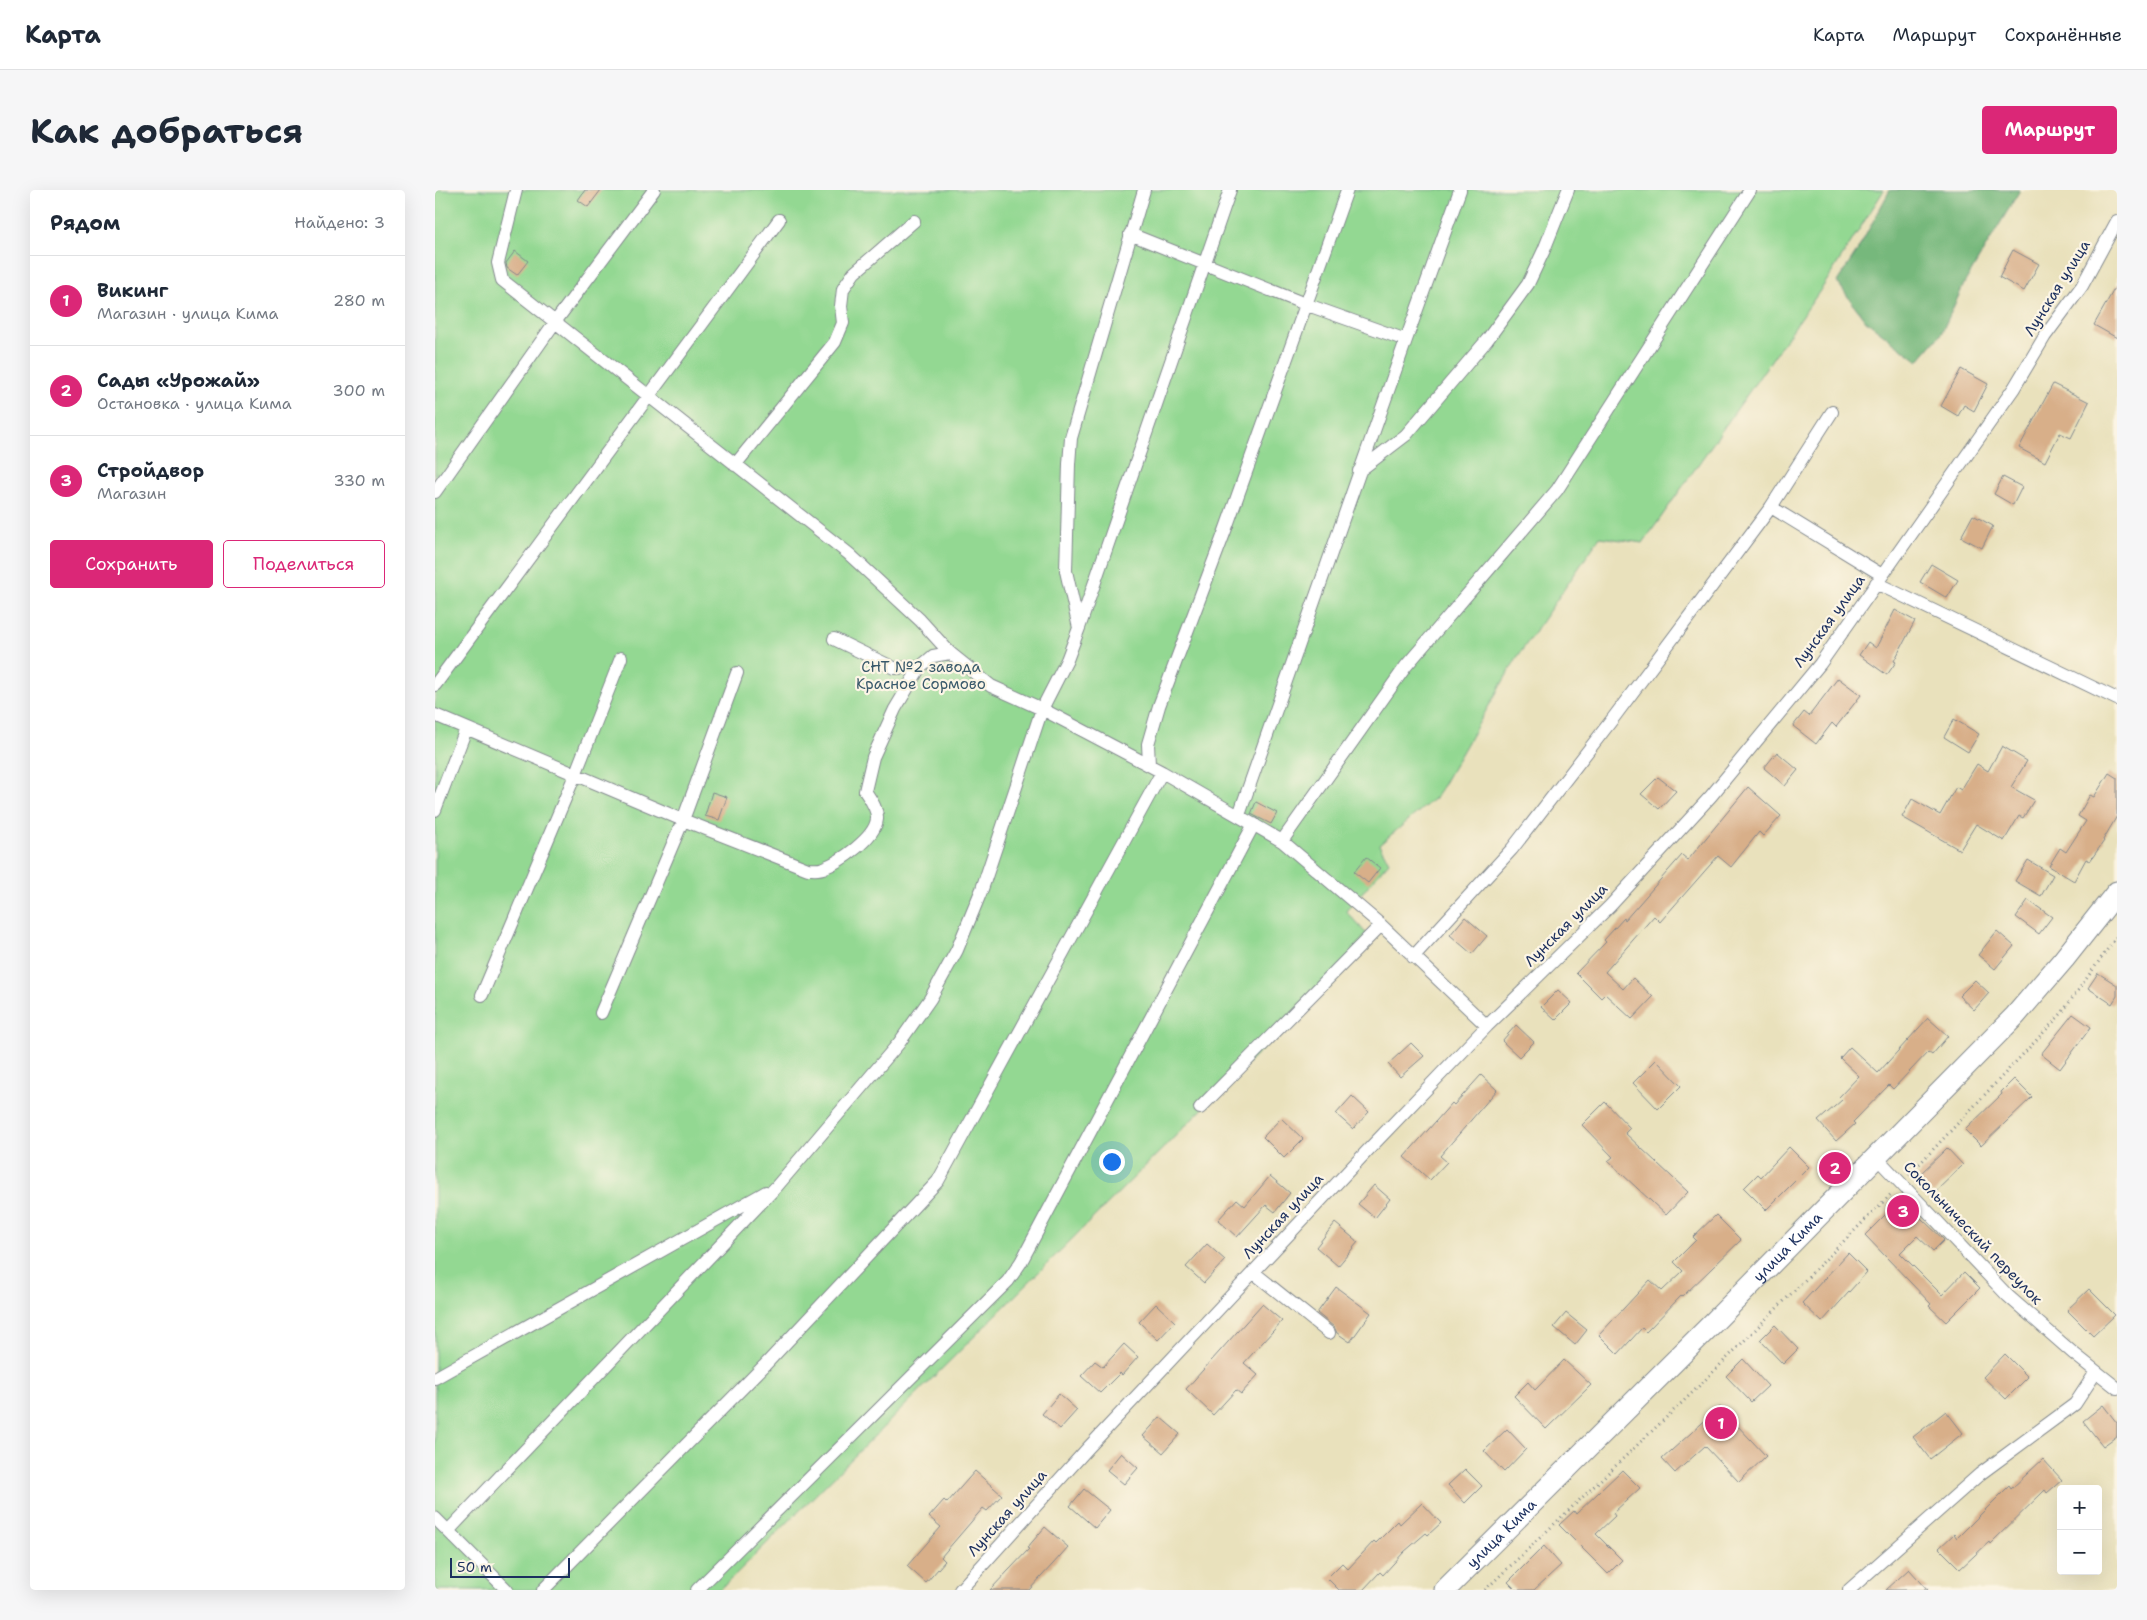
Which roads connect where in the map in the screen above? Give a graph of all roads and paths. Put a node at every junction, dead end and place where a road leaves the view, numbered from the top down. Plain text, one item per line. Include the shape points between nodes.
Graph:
1 (516, 190) edge
2 (655, 190) edge
3 (1145, 190) edge
4 (1230, 190) edge
5 (1347, 190) edge
6 (1460, 190) edge
7 (1568, 190) edge
8 (1750, 190) edge
9 (779, 220) dead end
10 (914, 221) dead end
11 (2117, 221) edge
12 (1130, 234) junction
13 (1204, 263) junction
14 (1305, 304) junction
15 (555, 322) junction
16 (1405, 340) junction
17 (648, 394) junction
18 (1832, 412) dead end
19 (735, 465) junction
20 (1359, 471) junction
21 (435, 492) edge
22 (1771, 507) junction
23 (1879, 579) junction
24 (1079, 628) junction
25 (834, 639) dead end
26 (950, 654) junction
27 (621, 658) dead end
28 (920, 667) junction
29 (737, 673) dead end
30 (435, 685) edge
31 (2117, 699) edge
32 (1042, 709) junction
33 (435, 715) edge
34 (466, 729) junction
35 (1149, 765) junction
36 (1162, 772) junction
37 (575, 775) junction
38 (435, 810) edge
39 (1239, 815) junction
40 (683, 820) junction
41 (1254, 824) junction
42 (1282, 841) junction
43 (2117, 892) edge
44 (1381, 925) junction
45 (2117, 936) edge
46 (1413, 957) junction
47 (483, 995) dead end
48 (601, 1014) dead end
49 (1487, 1026) junction
50 (1200, 1108) dead end
51 (1876, 1157) junction
52 (1901, 1183) junction
53 (777, 1186) junction
54 (1253, 1272) junction
55 (1329, 1333) dead end
56 (2096, 1372) junction
57 (435, 1378) edge
58 (2117, 1388) edge
59 (435, 1518) edge
60 (448, 1531) junction
61 (507, 1590) edge
62 (543, 1590) edge
63 (697, 1590) edge
64 (960, 1590) edge
65 (1445, 1590) edge
66 (1485, 1590) edge
67 (1849, 1590) edge

1 - 15 street via 498,262 503,280
2 - 15 street
3 - 12 street
4 - 13 street
5 - 14 street
6 - 16 street
7 - 20 street via 1528,284 1487,340 1406,436
8 - 42 street via 1557,490 1406,666
9 - 17 street
10 - 19 street via 854,274 843,289 843,323 835,342
11 - 23 street, Лунская улица via 2081,286 2045,336 2014,388
12 - 13 street
12 - 24 street via 1071,438 1066,571
13 - 14 street
13 - 24 street
14 - 16 street
14 - 35 street via 1159,706 1148,744
15 - 17 street
15 - 21 street
16 - 20 street
17 - 19 street
17 - 30 street
18 - 22 street
19 - 26 street via 849,554 920,620
20 - 39 street
22 - 23 street
22 - 46 street via 1512,849
23 - 31 street
23 - 49 street, Лунская улица via 1820,664 1711,796 1610,906
24 - 32 street
25 - 28 street via 894,668
26 - 28 street via 933,656
26 - 32 street via 991,686
27 - 37 street
28 - 40 street via 895,709 873,758 865,791 876,812 875,827 856,848 835,864 808,869
29 - 40 street
32 - 35 street
32 - 53 street via 983,889 957,950 930,999 899,1043
33 - 34 street
34 - 37 street
34 - 38 street
35 - 36 street
36 - 39 street
36 - 62 street via 938,1180 764,1366
37 - 40 street
37 - 47 street
39 - 41 street
40 - 48 street
41 - 42 street
41 - 63 street via 1008,1281
42 - 44 street
43 - 51 main road, улица Кима via 2015,1016
44 - 46 street
44 - 50 street
45 - 52 path via 2061,1014
46 - 49 street
49 - 54 street, Лунская улица
51 - 52 street, Сокольнический переулок
51 - 65 main road, улица Кима
52 - 56 street, Сокольнический переулок via 2007,1296
52 - 66 path via 1692,1393
53 - 57 street
53 - 60 street
54 - 55 street
54 - 64 street, Лунская улица
56 - 58 street, Сокольнический переулок
56 - 67 street via 2075,1404 1981,1474
59 - 60 street
60 - 61 street

